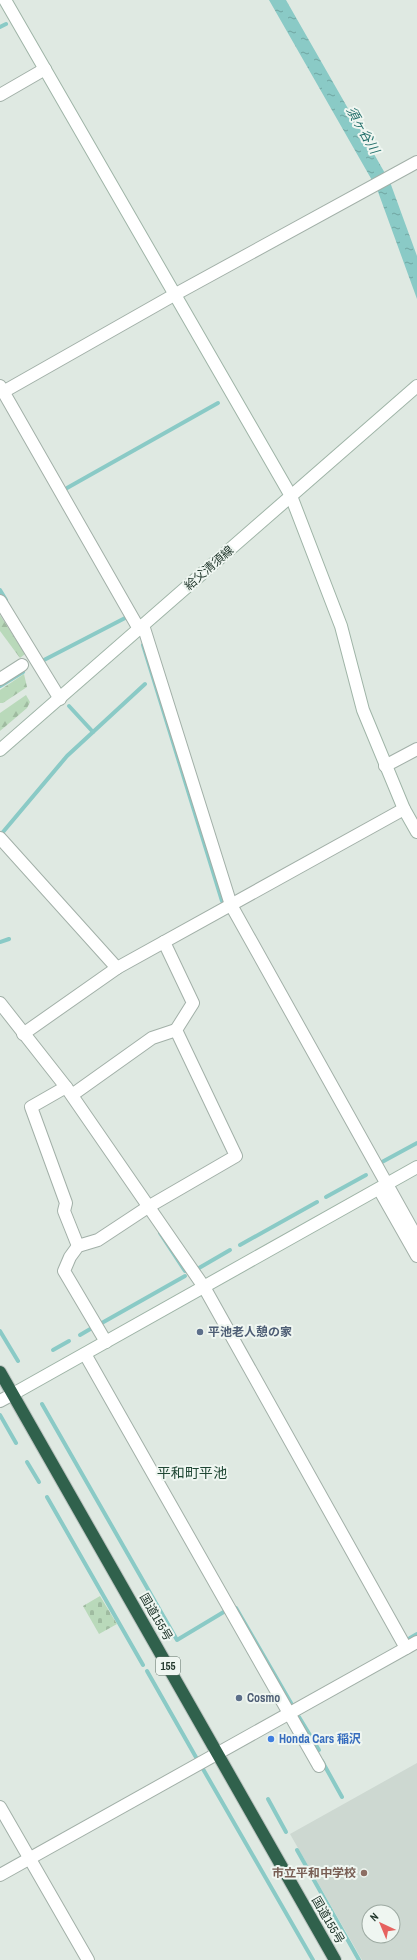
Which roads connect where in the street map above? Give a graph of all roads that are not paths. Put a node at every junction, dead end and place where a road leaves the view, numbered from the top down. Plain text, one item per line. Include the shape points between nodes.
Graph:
1 (5, 0) edge
2 (45, 69) junction
3 (0, 95) edge
4 (417, 162) edge
5 (174, 295) junction
6 (417, 386) edge
7 (2, 392) edge
8 (290, 496) junction
9 (0, 601) edge
10 (141, 627) junction
11 (22, 665) dead end
12 (0, 678) edge
13 (60, 699) junction
14 (417, 749) edge
15 (0, 750) edge
16 (385, 766) junction
17 (404, 809) junction
18 (417, 832) edge
19 (0, 838) edge
20 (231, 905) junction
21 (164, 942) junction
22 (117, 968) junction
23 (0, 1003) edge
24 (176, 1030) junction
25 (23, 1034) junction
26 (69, 1091) junction
27 (417, 1167) edge
28 (383, 1186) junction
29 (148, 1207) junction
30 (417, 1238) edge
31 (78, 1246) junction
32 (417, 1256) edge
33 (204, 1287) junction
34 (106, 1342) junction
35 (85, 1354) junction
36 (0, 1372) edge
37 (13, 1394) junction
38 (0, 1401) edge
39 (417, 1642) edge
40 (406, 1648) junction
41 (290, 1713) junction
42 (218, 1754) junction
43 (320, 1766) dead end
44 (0, 1807) edge
45 (30, 1859) junction
46 (0, 1875) edge
47 (88, 1960) edge
48 (335, 1960) edge

1 - 2 street
2 - 3 street
2 - 5 street
4 - 5 street
5 - 7 street
5 - 8 street
6 - 8 street, 給父清須線
7 - 10 street
8 - 10 street, 給父清須線
8 - 16 street via 341,626 363,710
9 - 13 street
10 - 13 street, 給父清須線
10 - 20 street
11 - 12 street
13 - 15 street, 給父清須線
14 - 16 street
16 - 17 street
17 - 18 street
17 - 20 street
19 - 22 street
20 - 21 street
20 - 28 street
21 - 22 street
21 - 24 street via 193,1004
22 - 25 street
23 - 25 street
24 - 26 street via 152,1038
24 - 29 street via 236,1156
25 - 26 street
26 - 29 street
26 - 31 street via 31,1107 66,1203 64,1211
27 - 28 street
28 - 30 street
28 - 32 street
28 - 33 street
29 - 31 street via 98,1240
29 - 33 street
31 - 34 street via 64,1271
33 - 34 street
33 - 40 street
34 - 35 street
35 - 37 street
35 - 41 street
36 - 37 highway, 国道155号 / 155
37 - 38 street
37 - 42 highway, 国道155号 / 155
39 - 40 street
40 - 41 street
41 - 42 street
41 - 43 street
42 - 45 street
42 - 48 highway, 国道155号 / 155
44 - 45 street
45 - 46 street
45 - 47 street

